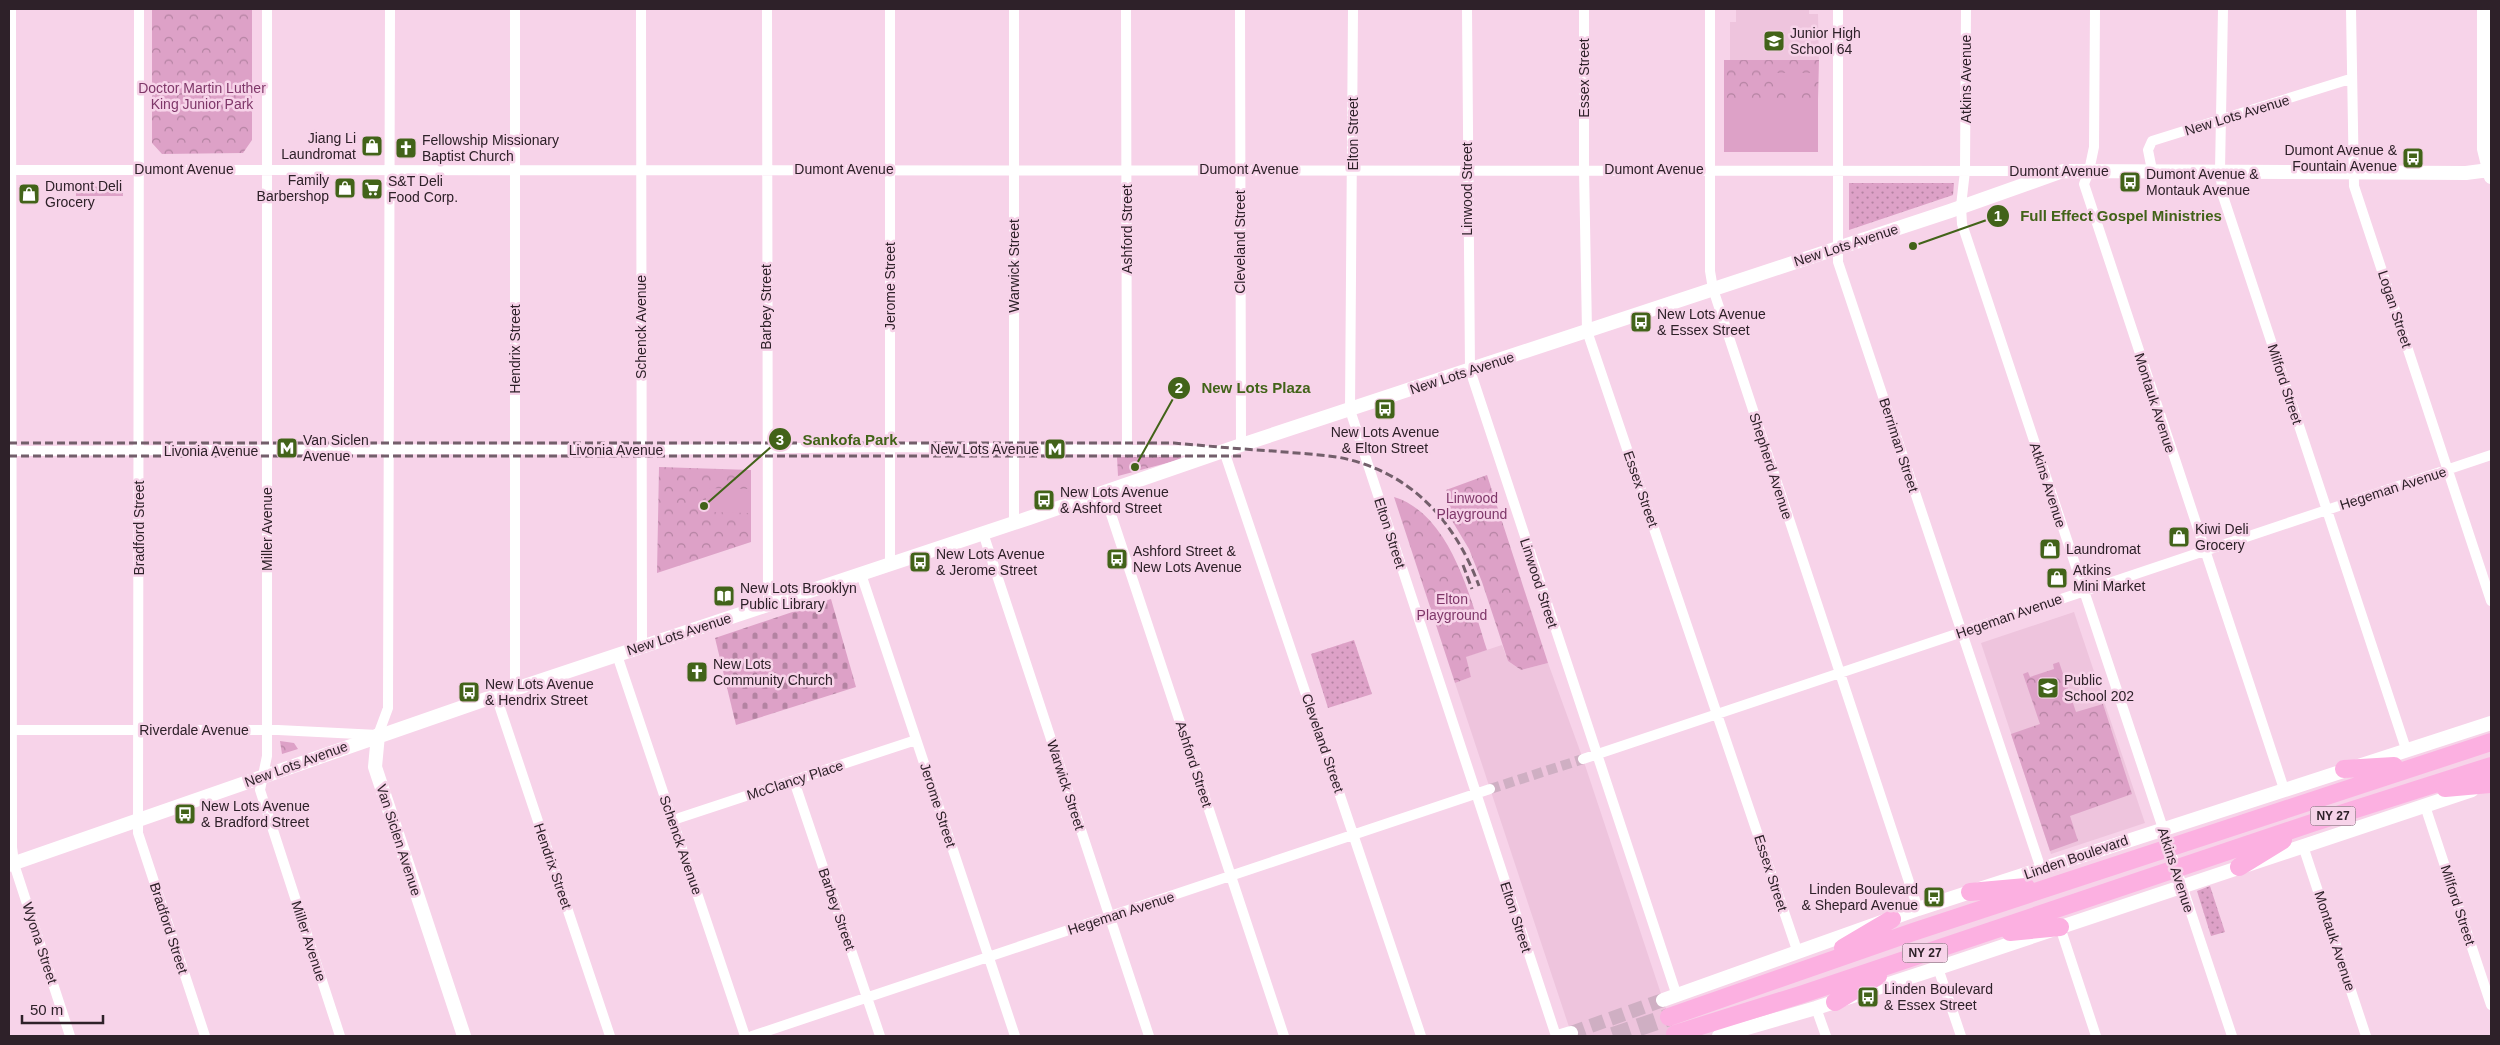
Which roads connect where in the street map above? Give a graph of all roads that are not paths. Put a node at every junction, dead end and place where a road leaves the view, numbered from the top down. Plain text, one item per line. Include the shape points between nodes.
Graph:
1 (11, 9) edge
2 (139, 9) edge
3 (267, 9) edge
4 (390, 9) edge
5 (515, 9) edge
6 (641, 9) edge
7 (766, 9) edge
8 (890, 9) edge
9 (1014, 9) edge
10 (1126, 9) edge
11 (1240, 9) edge
12 (1353, 9) edge
13 (1467, 9) edge
14 (1584, 9) edge
15 (1710, 9) edge
16 (1838, 9) edge
17 (1966, 9) edge
18 (2095, 9) edge
19 (2223, 9) edge
20 (2351, 9) edge
21 (2484, 9) edge
22 (2350, 79) junction
23 (2222, 121) junction
24 (267, 169) junction
25 (390, 169) junction
26 (515, 169) junction
27 (641, 169) junction
28 (766, 169) junction
29 (890, 169) junction
30 (1014, 169) junction
31 (1126, 169) junction
32 (1240, 169) junction
33 (1353, 169) junction
34 (1467, 169) junction
35 (1584, 169) junction
36 (10, 170) edge
37 (138, 170) junction
38 (1709, 170) junction
39 (1837, 170) junction
40 (2089, 170) junction
41 (2152, 170) junction
42 (2220, 170) junction
43 (1966, 171) junction
44 (2063, 171) junction
45 (2352, 171) junction
46 (2490, 174) edge
47 (1961, 206) junction
48 (1838, 247) junction
49 (1713, 289) junction
50 (1587, 331) junction
51 (1470, 370) junction
52 (1350, 410) junction
53 (1241, 445) junction
54 (890, 447) junction
55 (766, 448) junction
56 (1014, 448) junction
57 (390, 449) junction
58 (1128, 449) junction
59 (267, 450) junction
60 (516, 450) junction
61 (642, 450) junction
62 (1224, 450) junction
63 (10, 451) edge
64 (139, 451) junction
65 (2491, 455) edge
66 (2448, 470) junction
67 (1104, 492) junction
68 (2326, 510) junction
69 (1014, 523) junction
70 (983, 533) junction
71 (2204, 551) junction
72 (890, 564) junction
73 (861, 574) junction
74 (2083, 592) junction
75 (2491, 601) edge
76 (768, 605) junction
77 (1961, 632) junction
78 (642, 646) junction
79 (617, 655) junction
80 (1840, 673) junction
81 (515, 689) junction
82 (496, 696) junction
83 (1718, 714) junction
84 (2491, 723) edge
85 (10, 730) edge
86 (139, 730) junction
87 (267, 730) junction
88 (378, 735) junction
89 (916, 740) junction
90 (2491, 742) edge
91 (2406, 750) junction
92 (1596, 755) junction
93 (1583, 759) tunnel mouth
94 (2420, 765) junction
95 (2491, 766) edge
96 (2344, 770) junction
97 (263, 776) junction
98 (794, 781) junction
99 (2490, 784) edge
100 (1490, 789) tunnel mouth
101 (2284, 789) junction
102 (2410, 792) junction
103 (1475, 794) junction
104 (2425, 806) junction
105 (138, 820) junction
106 (673, 820) junction
107 (2312, 823) junction
108 (2162, 828) junction
109 (1354, 835) junction
110 (2303, 846) junction
111 (2168, 848) junction
112 (11, 864) edge
113 (2239, 867) junction
114 (2040, 869) junction
115 (2176, 869) junction
116 (1231, 876) junction
117 (2057, 884) junction
118 (2182, 887) junction
119 (1970, 892) junction
120 (1918, 909) junction
121 (1110, 917) junction
122 (1892, 919) junction
123 (2060, 927) junction
124 (1975, 936) junction
125 (1798, 953) junction
126 (989, 957) junction
127 (1905, 959) junction
128 (1812, 966) junction
129 (1938, 968) junction
130 (867, 998) junction
131 (1836, 1002) junction
132 (1670, 1004) junction
133 (2491, 1005) edge
134 (1816, 1008) junction
135 (1675, 1034) tunnel mouth
136 (70, 1036) edge
137 (205, 1036) edge
138 (340, 1036) edge
139 (464, 1036) edge
140 (610, 1036) edge
141 (745, 1036) edge
142 (752, 1036) edge
143 (880, 1036) edge
144 (1015, 1036) edge
145 (1149, 1036) edge
146 (1284, 1036) edge
147 (1421, 1036) edge
148 (1556, 1036) edge
149 (1719, 1036) edge
150 (1826, 1036) edge
151 (1961, 1036) edge
152 (2096, 1036) edge
153 (2232, 1036) edge
154 (2366, 1036) edge

1 - 36 street, Wyona Street
2 - 37 street, Bradford Street
3 - 24 street, Miller Avenue
4 - 25 street, Van Siclen Avenue
5 - 26 street, Hendrix Street
6 - 27 street, Schenck Avenue
7 - 28 street, Barbey Street
8 - 29 street, Jerome Street
9 - 30 street, Warwick Street
10 - 31 street, Ashford Street
11 - 32 street, Cleveland Street
12 - 33 street, Elton Street
13 - 34 street, Linwood Street
14 - 35 street, Essex Street
15 - 38 street, Shepherd Avenue
16 - 39 street, Berriman Street
17 - 43 street, Atkins Avenue
18 - 40 street, Montauk Avenue via 2094,147
19 - 23 street, Milford Street
20 - 22 street, Logan Street
21 - 46 street via 2484,149
22 - 23 street, New Lots Avenue
22 - 45 street, Logan Street
23 - 41 street, New Lots Avenue via 2152,141 2148,150
23 - 42 street, Milford Street
24 - 25 street, Dumont Avenue
24 - 37 street, Dumont Avenue
24 - 59 street, Miller Avenue
25 - 26 street, Dumont Avenue
25 - 57 street, Van Siclen Avenue
26 - 27 street, Dumont Avenue
26 - 60 street, Hendrix Street
27 - 28 street, Dumont Avenue
27 - 61 street, Schenck Avenue
28 - 29 street, Dumont Avenue
28 - 55 street, Barbey Street
29 - 30 street, Dumont Avenue
29 - 54 street, Jerome Street
30 - 31 street, Dumont Avenue
30 - 56 street, Warwick Street
31 - 32 street, Dumont Avenue
31 - 58 street, Ashford Street
32 - 33 street, Dumont Avenue
32 - 53 street, Cleveland Street
33 - 34 street, Dumont Avenue
33 - 52 street, Elton Street
34 - 35 street, Dumont Avenue
34 - 51 street, Linwood Street
35 - 38 street, Dumont Avenue
35 - 50 street, Essex Street
36 - 37 street, Dumont Avenue
36 - 63 street, Wyona Street
37 - 64 street, Bradford Street
38 - 39 street, Dumont Avenue
38 - 49 street, Shepherd Avenue
39 - 43 street, Dumont Avenue
39 - 48 street, Berriman Street
40 - 41 street, Dumont Avenue
40 - 44 street, Dumont Avenue
40 - 71 street, Montauk Avenue via 2084,184 2086,192
41 - 42 street, Dumont Avenue
42 - 45 street, Dumont Avenue
42 - 68 street, Milford Street via 2223,196
43 - 44 street, Dumont Avenue
43 - 47 street, Atkins Avenue
44 - 47 street, New Lots Avenue
45 - 46 street, Dumont Avenue
45 - 66 street, Logan Street via 2354,186
47 - 48 street, New Lots Avenue
47 - 74 street, Atkins Avenue via 1962,224
48 - 49 street, New Lots Avenue
48 - 77 street, Berriman Street via 1838,262
49 - 50 street, New Lots Avenue
49 - 80 street, Shepherd Avenue
50 - 51 street, New Lots Avenue
50 - 83 street, Essex Street
51 - 52 street, New Lots Avenue
51 - 92 street, Linwood Street
52 - 53 street, New Lots Avenue
52 - 103 street, Elton Street
53 - 62 street, New Lots Avenue
54 - 55 street, Livonia Avenue
54 - 56 street, Livonia Avenue
54 - 72 street, Jerome Street
55 - 61 street, Livonia Avenue
55 - 76 street, Barbey Street
56 - 58 street, Livonia Avenue
56 - 69 street, Warwick Street
57 - 59 street, Livonia Avenue
57 - 60 street, Livonia Avenue
57 - 88 street, Van Siclen Avenue via 388,708
58 - 62 street, Livonia Avenue
59 - 64 street, Livonia Avenue
59 - 87 street, Miller Avenue
60 - 61 street, Livonia Avenue
60 - 81 street, Hendrix Street
61 - 78 street, Schenck Avenue
62 - 67 street, New Lots Avenue
62 - 109 street, Cleveland Street
63 - 64 street, Livonia Avenue
63 - 85 street, Wyona Street
64 - 86 street, Bradford Street
65 - 66 street, Hegeman Avenue
66 - 68 street, Hegeman Avenue
66 - 75 street, Logan Street
67 - 69 street, New Lots Avenue
67 - 116 street, Ashford Street
68 - 71 street, Hegeman Avenue
68 - 91 street, Milford Street
69 - 70 street, New Lots Avenue
70 - 72 street, New Lots Avenue
70 - 121 street, Warwick Street
71 - 74 street, Hegeman Avenue
71 - 101 street, Montauk Avenue
72 - 73 street, New Lots Avenue
73 - 76 street, New Lots Avenue
73 - 89 street, Jerome Street
74 - 77 street, Hegeman Avenue
74 - 108 street, Atkins Avenue
76 - 78 street, New Lots Avenue
77 - 80 street, Hegeman Avenue
77 - 114 street, Berriman Street
78 - 79 street, New Lots Avenue
79 - 81 street, New Lots Avenue
79 - 106 street, Schenck Avenue
80 - 83 street, Hegeman Avenue
80 - 120 street, Shepherd Avenue
81 - 82 street, New Lots Avenue
82 - 88 street, New Lots Avenue
82 - 140 street, Hendrix Street
83 - 92 street, Hegeman Avenue
83 - 125 street, Essex Street
84 - 91 street, Linden Boulevard
85 - 86 street, Riverdale Avenue
85 - 112 street, Wyona Street
86 - 87 street, Riverdale Avenue
86 - 105 street, Bradford Street
87 - 88 street, Riverdale Avenue
87 - 97 street, Miller Avenue
88 - 97 street, New Lots Avenue
88 - 139 street, Van Siclen Avenue via 375,766
89 - 98 street, McClancy Place
89 - 126 street, Jerome Street
90 - 94 highway, Linden Boulevard / NY 27
91 - 96 street, Linden Boulevard
92 - 93 street, Hegeman Avenue
92 - 132 street, Linwood Street
94 - 96 highway
94 - 111 highway, Linden Boulevard / NY 27
95 - 102 highway, NY 27
96 - 101 street, Linden Boulevard
97 - 105 street, New Lots Avenue
97 - 138 street, Miller Avenue via 260,790
98 - 106 street, McClancy Place
98 - 130 street, Barbey Street
99 - 102 highway
99 - 104 street
100 - 103 street, Hegeman Avenue
101 - 108 street, Linden Boulevard
102 - 107 highway, NY 27
103 - 109 street, Hegeman Avenue
103 - 148 street, Elton Street
104 - 110 street
104 - 133 street, Milford Street
105 - 112 street, New Lots Avenue
105 - 137 street, Bradford Street via 138,833
106 - 141 street, Schenck Avenue
107 - 113 highway
107 - 115 highway, NY 27
108 - 111 street, Atkins Avenue
108 - 114 street, Linden Boulevard
109 - 116 street, Hegeman Avenue
109 - 147 street, Cleveland Street
110 - 113 street
110 - 154 street, Montauk Avenue
111 - 115 street, Atkins Avenue
111 - 117 highway, Linden Boulevard / NY 27
112 - 136 street, Wyona Street
113 - 118 street
114 - 119 street, Linden Boulevard
115 - 118 street, Atkins Avenue
115 - 124 highway, NY 27
116 - 121 street, Hegeman Avenue
116 - 146 street, Ashford Street
117 - 119 highway
117 - 128 highway, Linden Boulevard / NY 27
118 - 123 street
118 - 153 street, Atkins Avenue
119 - 120 street, Linden Boulevard
120 - 122 street, Linden Boulevard
121 - 126 street, Hegeman Avenue
121 - 145 street, Warwick Street
122 - 125 street, Linden Boulevard
122 - 128 highway
123 - 124 highway
123 - 129 street
123 - 152 street
124 - 127 highway, NY 27
125 - 132 street, Linden Boulevard
126 - 130 street, Hegeman Avenue
126 - 144 street, Jerome Street
127 - 131 highway
127 - 135 highway, NY 27
128 - 132 highway, Linden Boulevard / NY 27
129 - 131 street
129 - 151 street
130 - 142 street, Hegeman Avenue
130 - 143 street, Barbey Street
131 - 134 street
134 - 149 street
134 - 150 street

